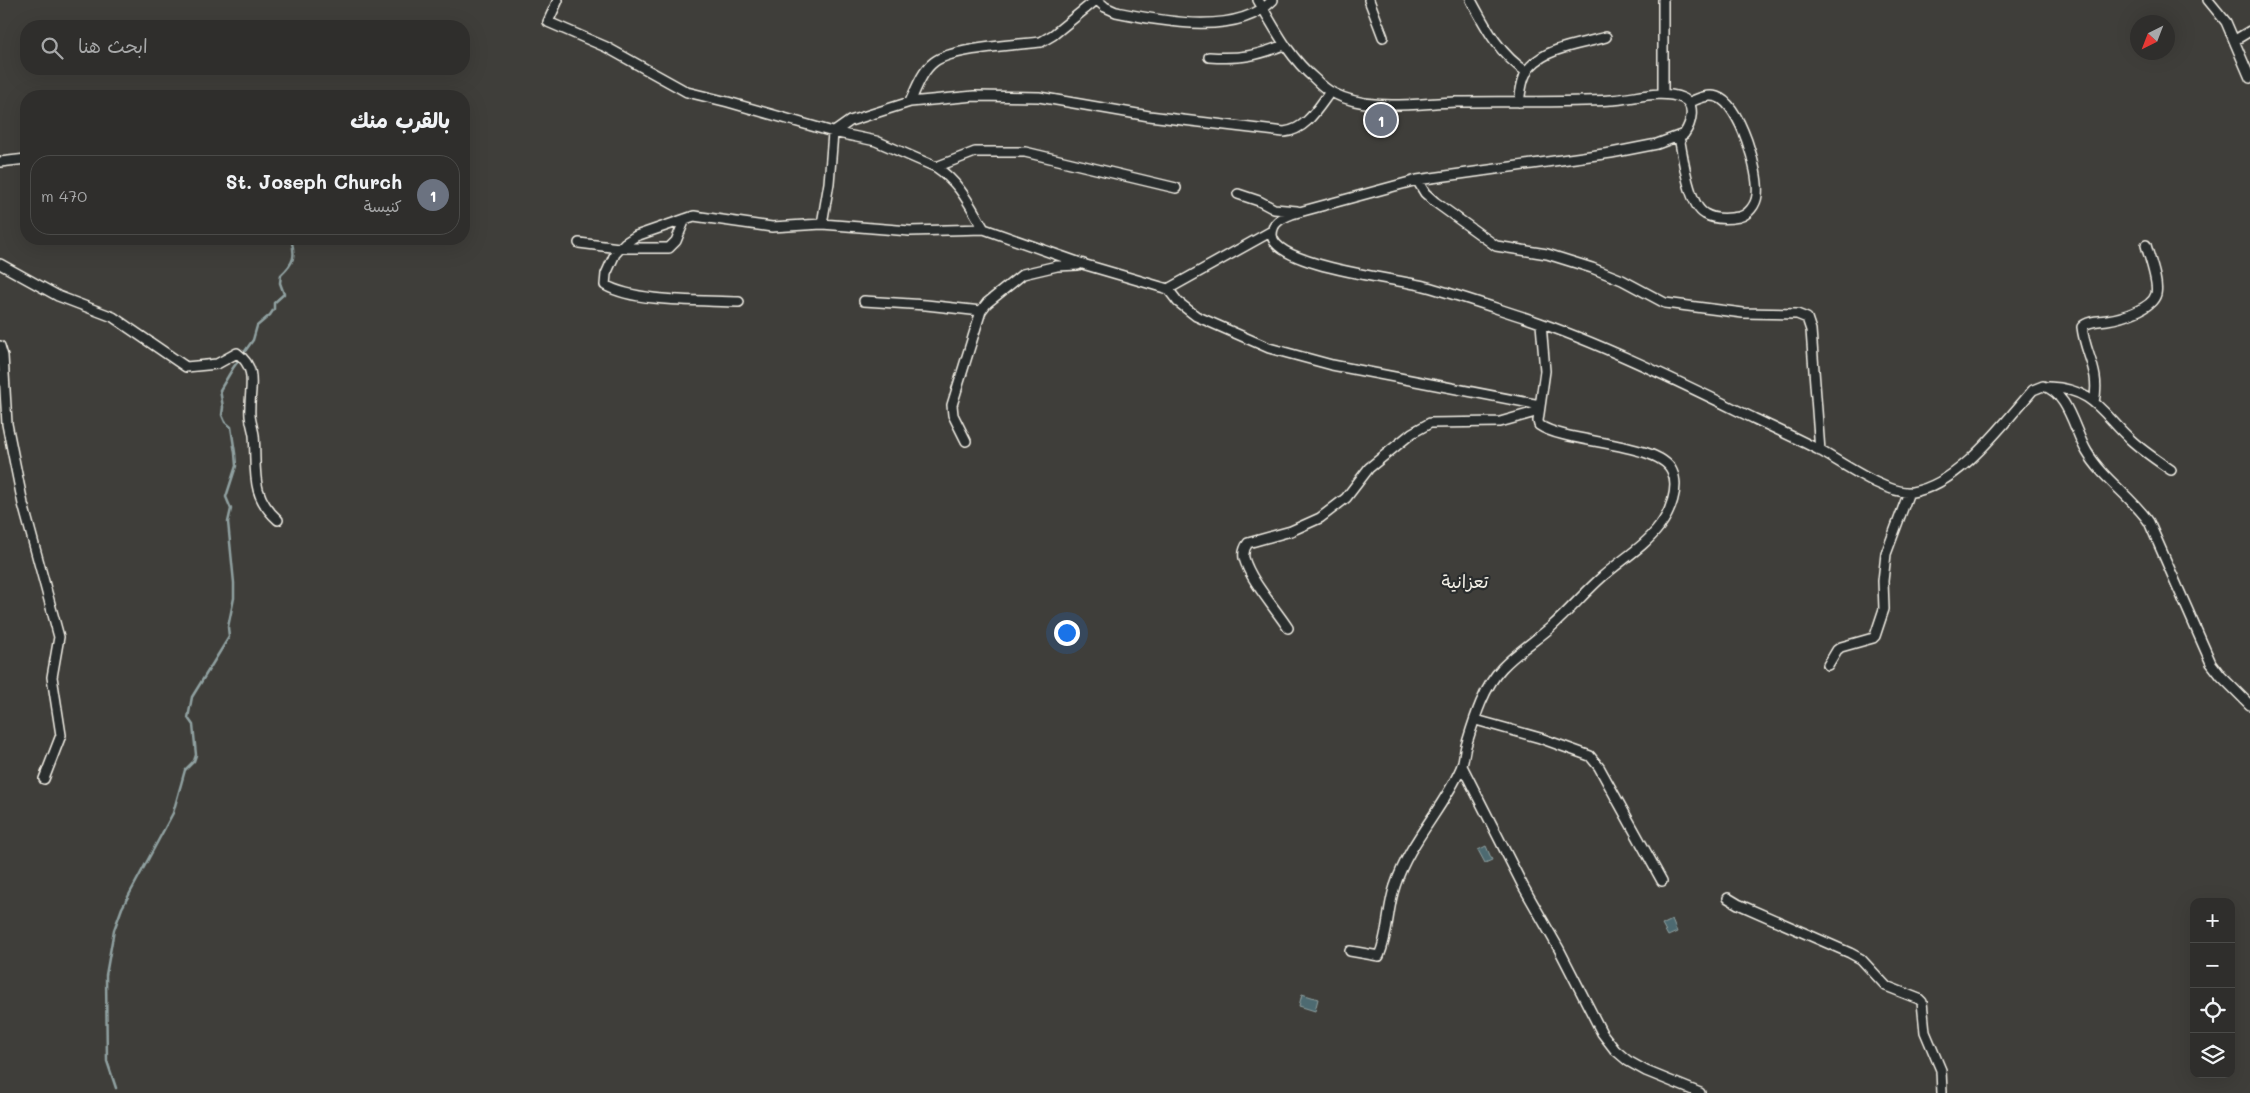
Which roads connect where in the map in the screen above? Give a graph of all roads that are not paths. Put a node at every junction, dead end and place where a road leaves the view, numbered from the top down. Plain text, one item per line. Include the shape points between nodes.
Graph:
1 (558, 0) edge
2 (1096, 0) edge
3 (1258, 0) edge
4 (1274, 0) edge
5 (1369, 0) edge
6 (1471, 0) edge
7 (1663, 0) edge
8 (2208, 0) edge
9 (1264, 10) junction
10 (2250, 31) edge
11 (1382, 37) dead end
12 (1606, 37) dead end
13 (2235, 40) junction
14 (1284, 45) junction
15 (1210, 57) dead end
16 (1528, 72) junction
17 (2250, 78) edge
18 (1330, 92) junction
19 (1663, 94) junction
20 (910, 102) junction
21 (1518, 102) junction
22 (1688, 103) junction
23 (833, 132) junction
24 (1679, 137) junction
25 (20, 160) edge
26 (0, 162) edge
27 (936, 167) junction
28 (1417, 180) junction
29 (1176, 188) dead end
30 (1238, 194) dead end
31 (1302, 211) junction
32 (685, 219) junction
33 (822, 224) junction
34 (984, 229) junction
35 (1272, 231) junction
36 (579, 243) dead end
37 (2146, 245) dead end
38 (619, 248) junction
39 (0, 264) edge
40 (1086, 265) junction
41 (1168, 289) junction
42 (864, 301) dead end
43 (739, 302) dead end
44 (981, 311) junction
45 (1541, 324) junction
46 (0, 346) edge
47 (2049, 388) junction
48 (2094, 402) junction
49 (1539, 408) junction
50 (966, 441) dead end
51 (1820, 451) junction
52 (2171, 470) dead end
53 (1909, 492) junction
54 (278, 520) dead end
55 (1288, 628) dead end
56 (1828, 665) dead end
57 (2239, 696) junction
58 (2250, 696) edge
59 (2250, 706) edge
60 (1476, 720) junction
61 (1462, 766) junction
62 (44, 779) dead end
63 (1662, 881) dead end
64 (1728, 898) dead end
65 (1350, 951) dead end
66 (1700, 1093) edge
67 (1942, 1093) edge

1 - 23 street via 548,22 606,47 687,92
2 - 9 street via 1116,12 1193,23 1238,20
2 - 20 street via 1041,42 954,53 939,58 927,69
3 - 9 street
4 - 9 street
5 - 11 street
6 - 16 street via 1502,51 1515,65
7 - 19 street
8 - 13 street via 2226,22
9 - 14 street
10 - 13 street
12 - 16 street via 1548,53 1530,66
13 - 17 street
14 - 15 street via 1242,58
14 - 18 street via 1302,69
16 - 21 street
18 - 20 street via 1304,124 1284,132 1149,116 1039,97 974,96
18 - 21 street via 1364,103
19 - 21 street via 1612,100
19 - 22 street via 1683,98
20 - 23 street via 850,121
22 - 24 street via 1690,119 1687,130
22 - 24 street via 1707,96 1718,97 1729,106 1753,156 1757,196 1752,209 1743,216 1730,218 1705,214 1692,196
23 - 27 street via 876,141
23 - 33 street
24 - 28 street via 1611,153
25 - 26 street
27 - 29 street via 975,152 1025,152
27 - 34 street via 952,178
28 - 31 street
28 - 51 street via 1435,202 1496,246 1547,254 1592,268 1665,303 1743,313 1797,314 1807,318 1811,330
30 - 31 street via 1274,209
31 - 35 street via 1277,221
32 - 33 street via 701,216 772,227
32 - 38 street via 636,236
32 - 38 street via 676,241 669,248
33 - 34 street via 910,231
34 - 40 street
35 - 41 street
35 - 45 street via 1276,244 1300,258 1326,267 1424,286
36 - 38 street
37 - 48 street via 2156,280 2154,297 2139,310 2121,318 2082,327 2096,370
38 - 43 street via 606,274 605,285 612,290 644,297
39 - 54 street via 58,296 113,317 186,367 217,364 236,353 246,360 251,371 250,417 256,485 265,508
40 - 41 street
40 - 44 street via 1056,266 1023,274
41 - 49 street via 1196,316 1269,348 1332,365
42 - 44 street
44 - 50 street via 952,405 953,415
45 - 49 street via 1545,371
45 - 51 street via 1659,373
46 - 62 street via 6,424 23,504 59,637 52,677 61,735
47 - 48 street via 2076,391
47 - 53 street via 2043,386 2033,390 1957,471
47 - 57 street via 2060,396 2086,451 2099,470 2149,522 2211,663
48 - 52 street via 2132,441
49 - 55 street via 1500,422 1440,421 1420,428 1369,468 1346,498 1320,518 1291,531 1248,543 1244,553 1248,568
49 - 60 street via 1539,425 1550,431 1622,446 1661,460 1672,471 1674,492 1659,528 1500,669 1486,692
51 - 53 street via 1853,471
53 - 56 street via 1886,554 1884,609 1875,636 1841,647
57 - 58 street
57 - 59 street
60 - 61 street
60 - 63 street via 1590,756 1599,766
61 - 65 street via 1418,837 1395,885 1379,956
61 - 66 street via 1522,886 1602,1033 1628,1061
64 - 67 street via 1850,953 1861,959 1886,986 1919,999 1925,1032 1941,1070

